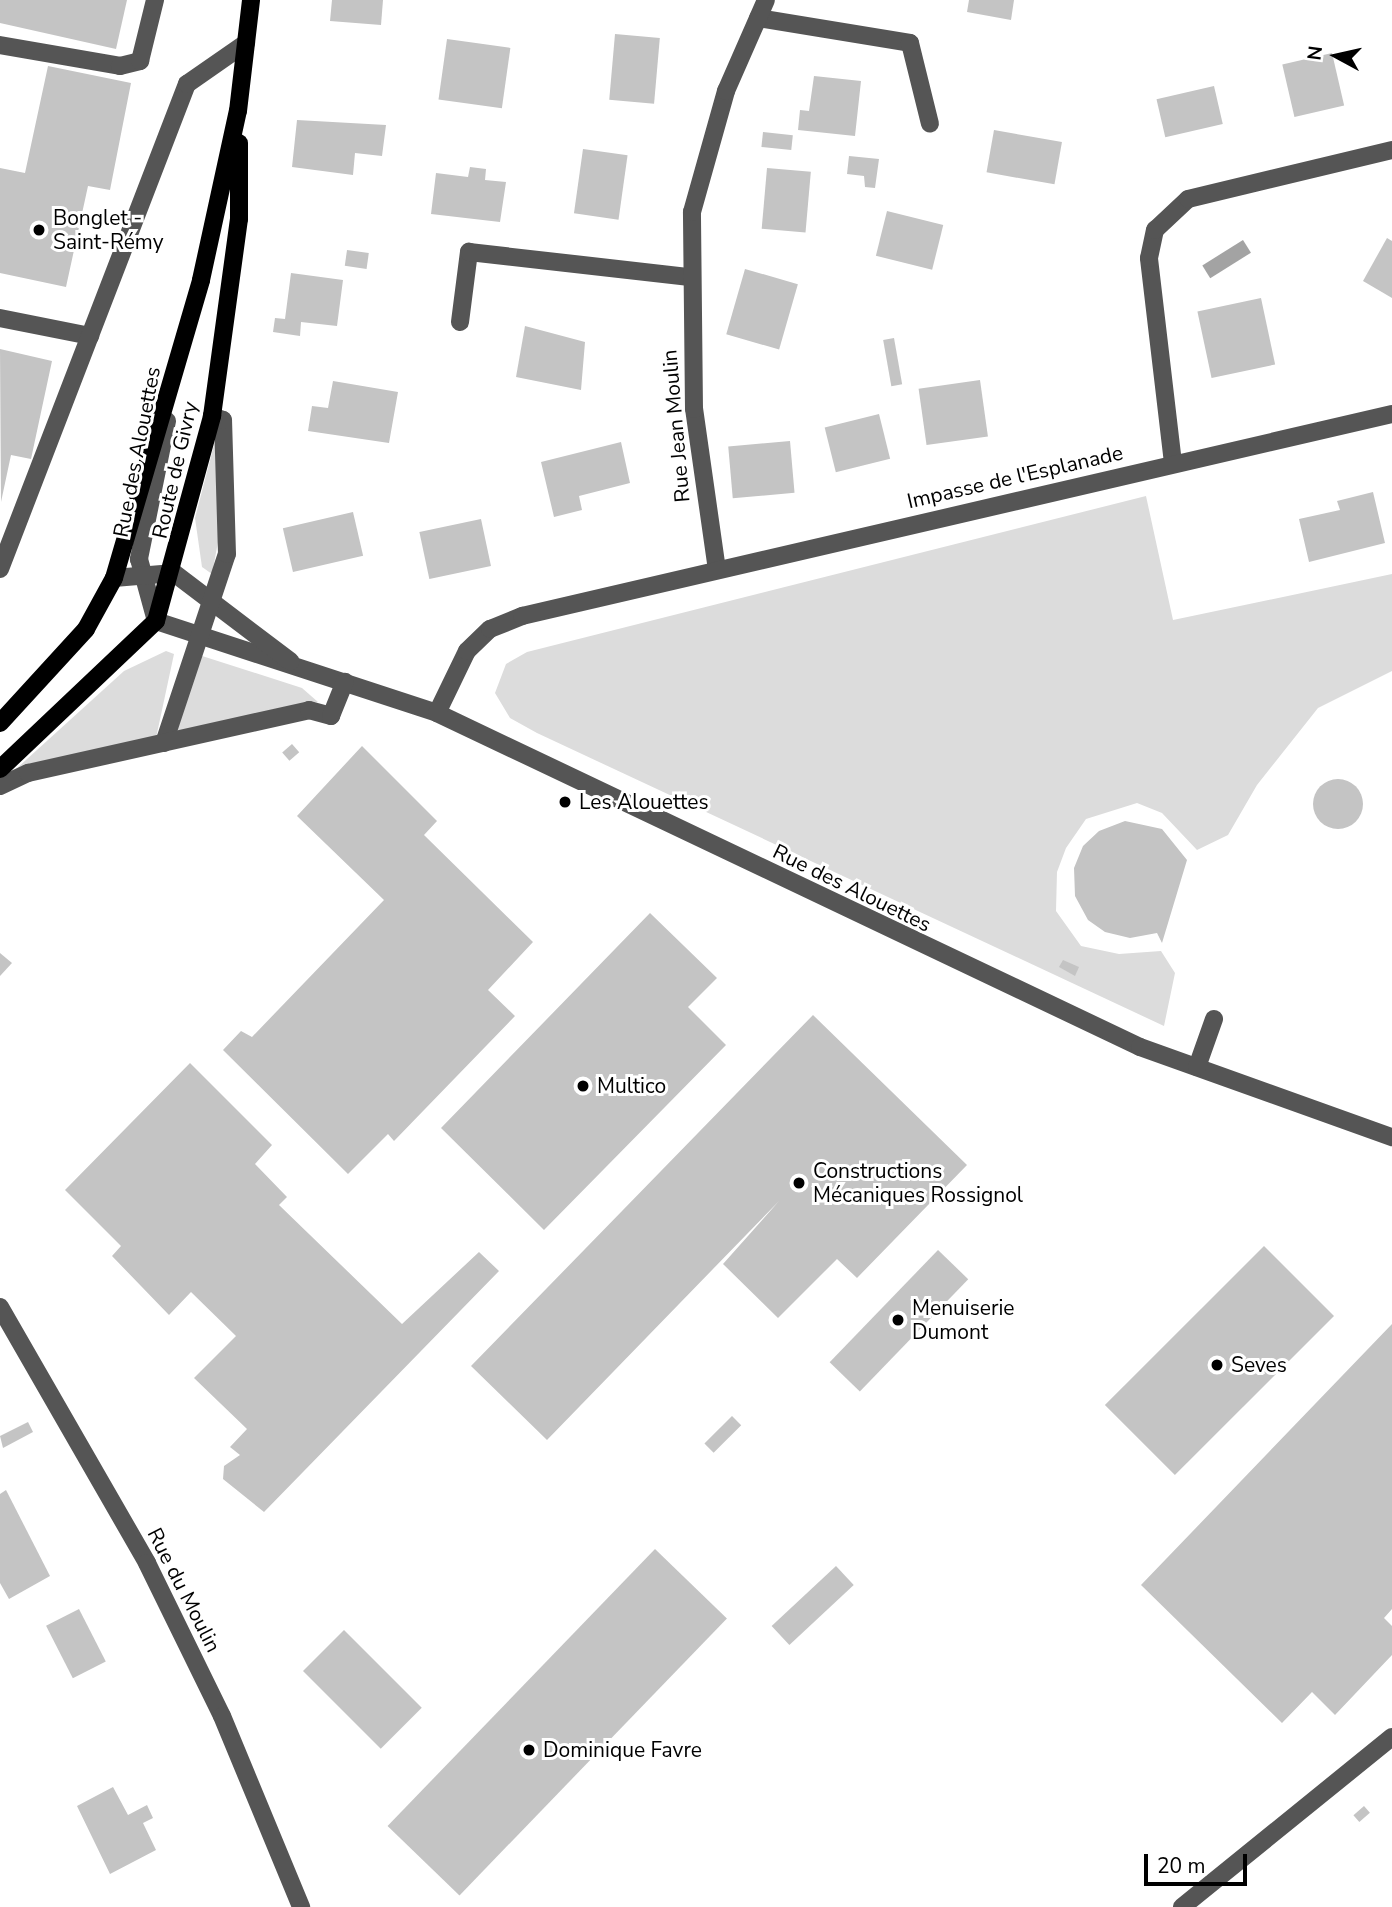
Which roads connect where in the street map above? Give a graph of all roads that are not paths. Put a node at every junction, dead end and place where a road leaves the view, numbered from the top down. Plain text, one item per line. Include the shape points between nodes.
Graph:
1 (155, 0) edge
2 (251, 0) edge
3 (766, 0) edge
4 (758, 18) junction
5 (246, 43) junction
6 (0, 45) edge
7 (238, 111) junction
8 (930, 124) dead end
9 (1392, 150) edge
10 (688, 277) junction
11 (0, 318) edge
12 (460, 322) dead end
13 (90, 336) junction
14 (184, 338) junction
15 (1392, 414) edge
16 (212, 416) junction
17 (1173, 463) junction
18 (0, 569) edge
19 (717, 570) junction
20 (174, 573) junction
21 (144, 576) junction
22 (114, 578) junction
23 (211, 601) junction
24 (156, 621) junction
25 (196, 637) junction
26 (299, 667) junction
27 (345, 682) junction
28 (437, 713) junction
29 (0, 723) edge
30 (164, 743) junction
31 (0, 769) edge
32 (0, 786) edge
33 (1214, 1019) dead end
34 (1197, 1067) junction
35 (1392, 1137) edge
36 (0, 1307) edge
37 (1392, 1737) edge
38 (301, 1907) edge
39 (1182, 1907) edge

1 - 6 street via 140,61 120,66
2 - 5 main road, Route de Givry
3 - 4 street, Rue Jean Moulin
4 - 8 street via 910,43
4 - 10 street, Rue Jean Moulin via 702,162
5 - 7 main road, Route de Givry
5 - 13 street via 187,84
7 - 14 main road, Route de Givry
7 - 16 main road, Route de Givry via 239,219
9 - 17 street via 1188,199 1155,230 1149,258
10 - 12 street via 469,252
10 - 19 street, Rue Jean Moulin via 701,483
11 - 13 street
13 - 18 street
14 - 21 street, Rue des Alouettes via 139,559
14 - 22 main road, Route de Givry
15 - 17 street, Impasse de l'Esplanade
16 - 20 main road, Route de Givry
16 - 23 street via 223,420 227,554
17 - 19 street, Impasse de l'Esplanade
19 - 28 street, Impasse de l'Esplanade via 490,629 467,651
20 - 21 street
20 - 23 street, Rue des Alouettes
20 - 24 main road, Route de Givry
21 - 22 street
21 - 24 street, Rue des Alouettes
22 - 29 main road, Route de Givry via 86,629
23 - 25 street
23 - 26 street, Rue des Alouettes
24 - 25 street, Rue des Alouettes
24 - 31 main road, Route de Givry
25 - 26 street, Rue des Alouettes
25 - 30 street
26 - 27 street, Rue des Alouettes
27 - 28 street, Rue des Alouettes
27 - 30 street via 331,716 309,710
28 - 34 street, Rue des Alouettes via 923,948
30 - 32 street via 28,773
33 - 34 street
34 - 35 street, Rue des Alouettes
36 - 38 street, Rue du Moulin via 147,1563 222,1716
37 - 39 street

